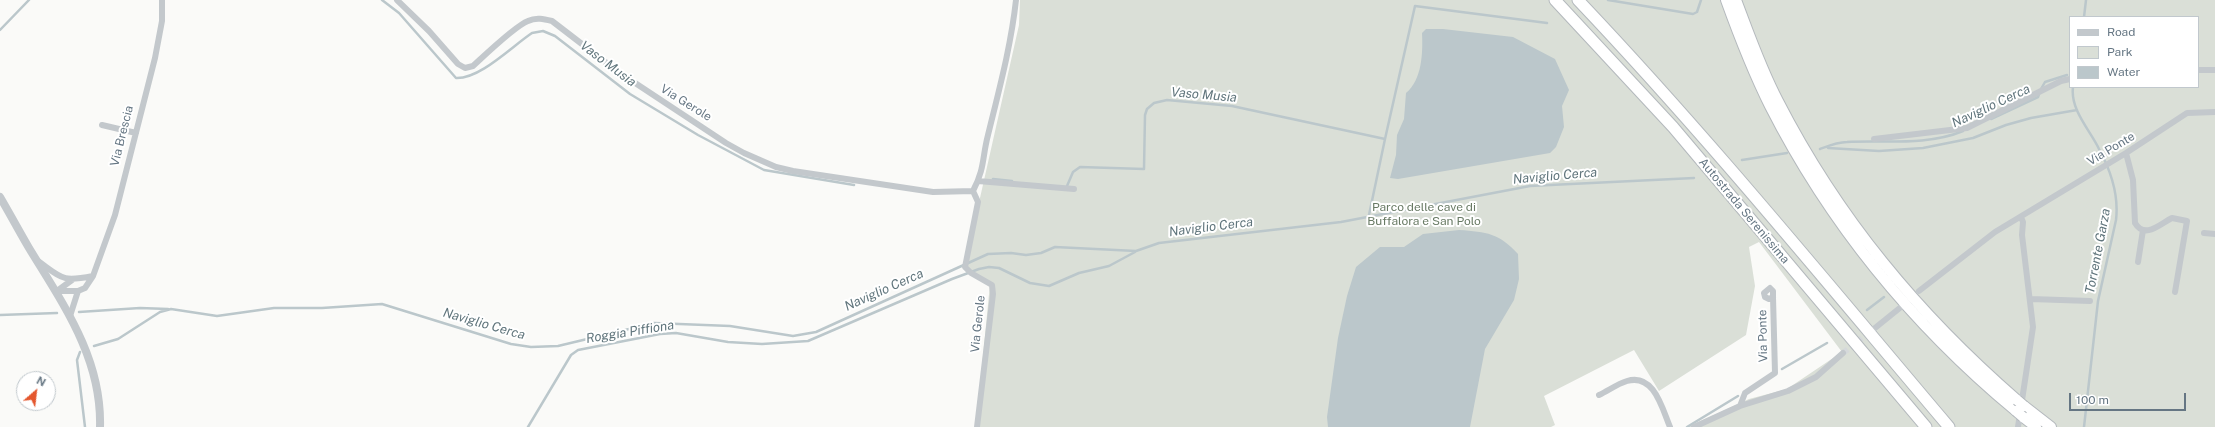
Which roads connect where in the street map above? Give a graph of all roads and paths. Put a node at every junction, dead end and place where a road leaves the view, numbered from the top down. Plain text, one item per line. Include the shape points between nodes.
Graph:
1 (162, 0) edge
2 (397, 0) edge
3 (1016, 0) edge
4 (1555, 0) edge
5 (1578, 0) edge
6 (1726, 0) edge
7 (1736, 0) edge
8 (2199, 70) edge
9 (2215, 70) edge
10 (2069, 79) edge
11 (2215, 112) edge
12 (102, 125) dead end
13 (136, 133) junction
14 (1874, 139) dead end
15 (2126, 153) junction
16 (978, 182) junction
17 (1074, 189) dead end
18 (973, 190) junction
19 (0, 197) edge
20 (2021, 217) junction
21 (2143, 230) junction
22 (2204, 233) dead end
23 (2215, 234) edge
24 (37, 260) junction
25 (2138, 262) dead end
26 (93, 276) junction
27 (72, 280) junction
28 (57, 291) junction
29 (78, 291) junction
30 (1919, 292) dead end
31 (2175, 292) dead end
32 (1774, 297) dead end
33 (2031, 300) junction
34 (2090, 301) dead end
35 (1900, 307) dead end
36 (70, 316) junction
37 (1875, 328) tunnel mouth
38 (1843, 353) tunnel mouth
39 (1599, 395) dead end
40 (1740, 406) junction
41 (2020, 408) junction
42 (100, 427) edge
43 (977, 427) edge
44 (1670, 427) edge
45 (1694, 427) edge
46 (1926, 427) edge
47 (1948, 427) edge
48 (2018, 427) edge
49 (2036, 427) edge
50 (2050, 427) edge

1 - 13 street, Via Brescia via 162,21 155,58
2 - 18 street, Via Gerole via 458,64 465,68 473,66 528,20 541,18 552,21 617,71 726,143 776,167 933,192
3 - 16 street via 1007,60
4 - 46 highway, Autostrada Serenissima via 1673,127
5 - 47 highway, Autostrada Serenissima via 1719,154
6 - 41 highway via 1770,106 1852,238 1910,310 1946,349
7 - 41 highway via 1778,101 1811,159 1859,232 1916,304
8 - 9 street
10 - 14 street via 1967,128
11 - 15 street, Via Ponte via 2187,113
12 - 13 street
13 - 26 street, Via Brescia via 115,215
15 - 20 street, Via Ponte
15 - 21 street via 2133,180 2135,223
16 - 17 street
16 - 18 street
18 - 43 street, Via Gerole via 978,202 966,267 992,285 993,294
19 - 24 street
20 - 30 street, Via Ponte via 1995,232
20 - 33 street
21 - 25 street
21 - 31 street via 2158,228 2172,218 2187,221
22 - 23 street
24 - 27 street via 60,276
24 - 28 street
26 - 27 street
26 - 29 street, Via Brescia via 85,288
27 - 28 street
28 - 29 street
28 - 36 street
29 - 36 street, Via Brescia
32 - 40 street, Via Ponte via 1775,373 1745,393
33 - 34 street
33 - 48 street via 2033,327
35 - 37 street
36 - 42 street via 80,334 92,370 98,398
38 - 40 street via 1816,376 1802,384
39 - 44 street via 1627,381 1642,380 1650,385
40 - 45 street
41 - 49 highway
41 - 50 highway

